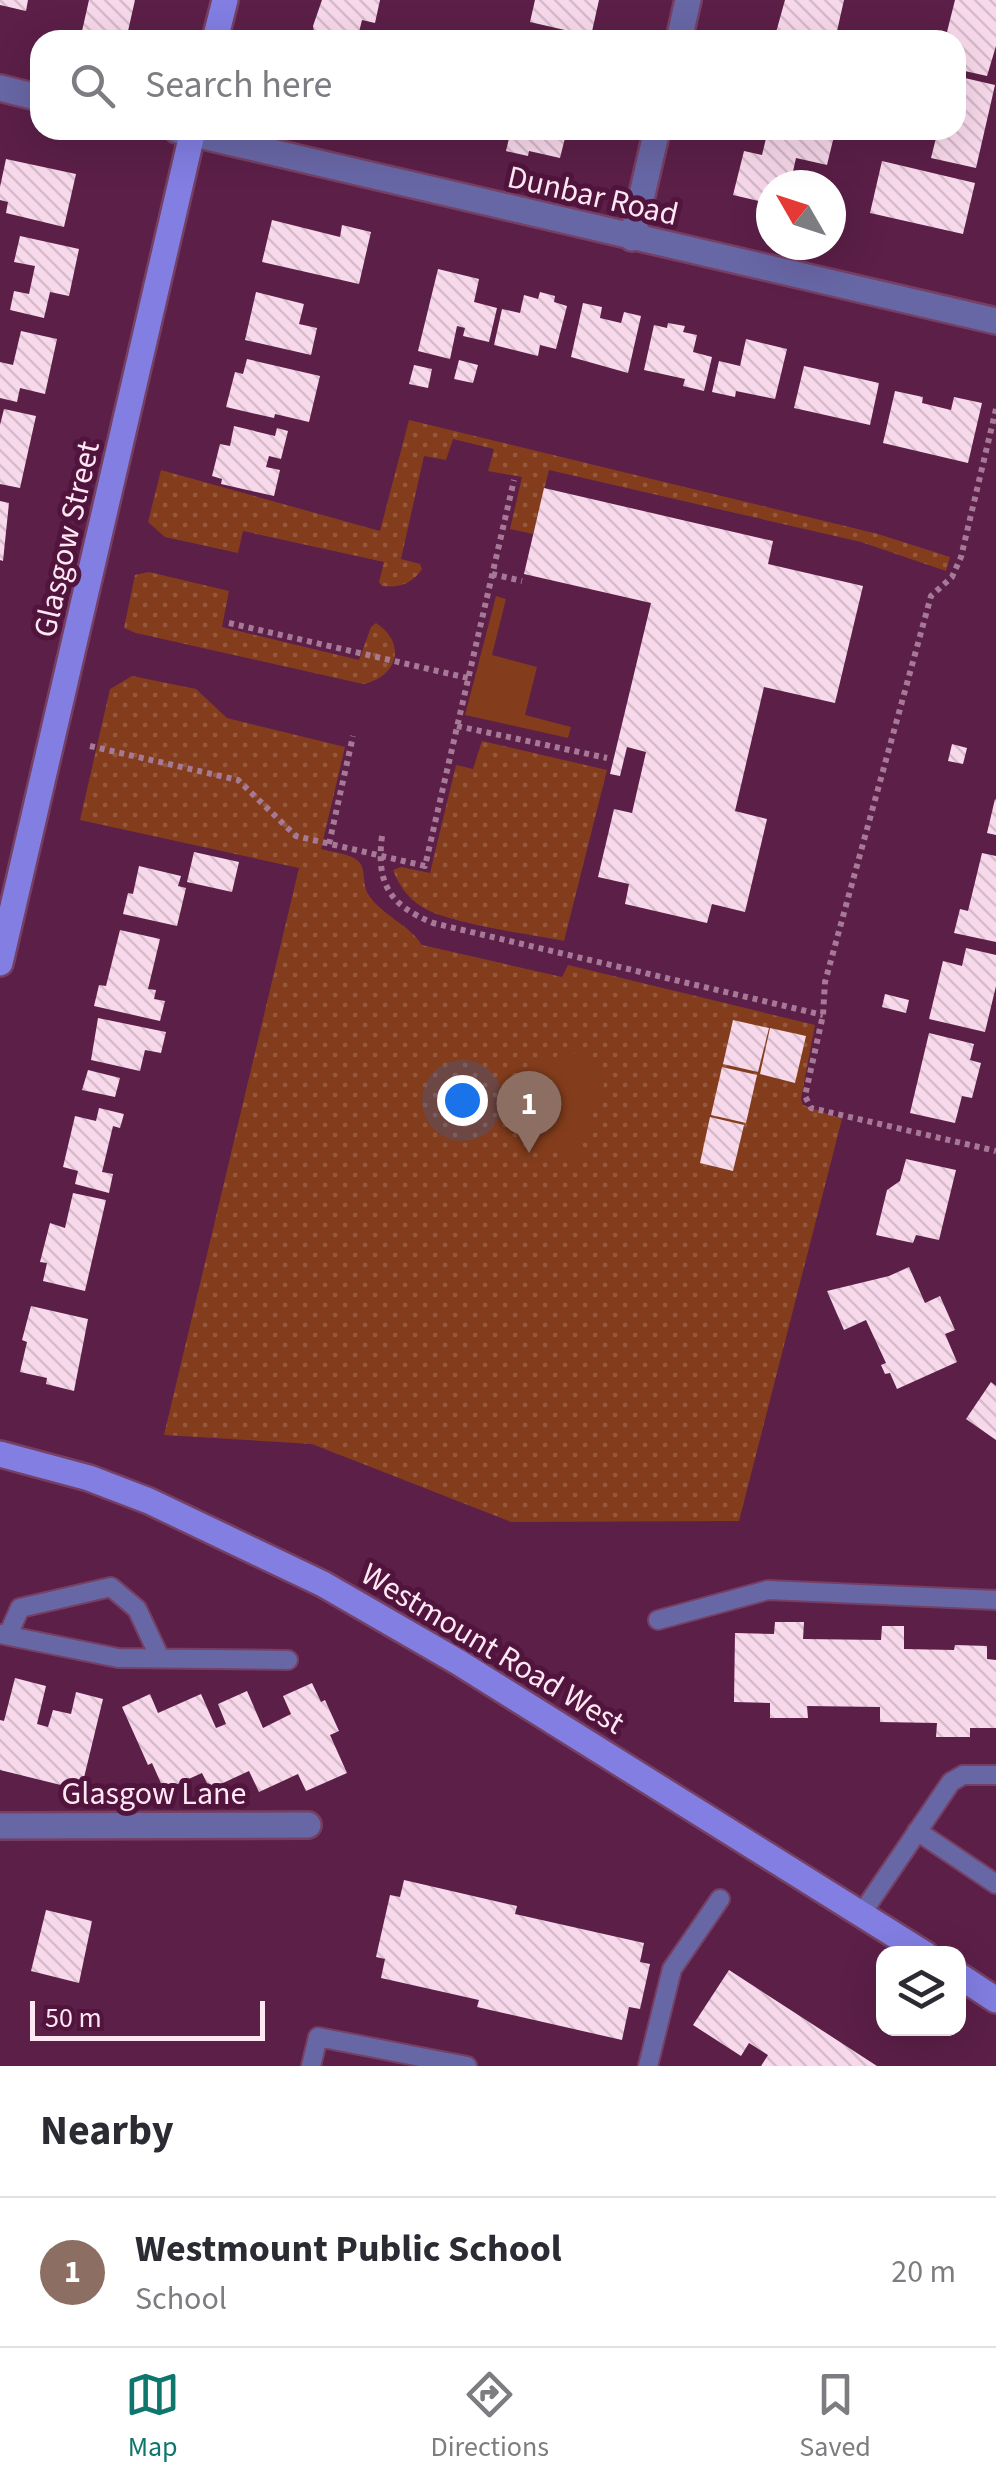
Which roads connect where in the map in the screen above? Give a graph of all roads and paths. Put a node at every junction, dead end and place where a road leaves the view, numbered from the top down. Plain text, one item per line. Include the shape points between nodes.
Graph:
1 (225, 0) edge
2 (688, 0) edge
3 (218, 30) edge
4 (681, 30) edge
5 (0, 88) edge
6 (30, 96) edge
7 (185, 140) edge
8 (224, 140) edge
9 (656, 140) edge
10 (632, 238) junction
11 (996, 321) edge
12 (996, 409) edge
13 (514, 480) dead end
14 (492, 574) junction
15 (522, 581) dead end
16 (229, 623) dead end
17 (468, 678) junction
18 (457, 726) junction
19 (353, 736) dead end
20 (90, 746) dead end
21 (607, 758) dead end
22 (382, 836) dead end
23 (329, 844) junction
24 (379, 856) junction
25 (0, 963) edge
26 (823, 1015) junction
27 (996, 1151) edge
28 (0, 1454) edge
29 (996, 1600) edge
30 (658, 1620) dead end
31 (4, 1634) edge
32 (160, 1658) junction
33 (288, 1660) dead end
34 (996, 1775) edge
35 (0, 1826) edge
36 (308, 1826) dead end
37 (917, 1831) junction
38 (996, 1884) edge
39 (720, 1899) dead end
40 (862, 1913) junction
41 (913, 1946) edge
42 (966, 1980) edge
43 (996, 2000) edge
44 (311, 2066) edge
45 (468, 2066) edge
46 (648, 2066) edge

1 - 3 main road
2 - 4 street
5 - 6 street
7 - 25 main road, Glasgow Street
8 - 10 street, Dunbar Road
9 - 10 street
10 - 11 street, Dunbar Road
12 - 26 path via 961,557 932,596 825,982
13 - 14 path
14 - 15 path
14 - 17 path
16 - 17 path
17 - 18 path
18 - 21 path
18 - 24 path via 425,866
19 - 23 path
20 - 23 path via 238,780 296,836
22 - 24 path
23 - 24 path
24 - 26 path via 392,897 433,923
26 - 27 path via 806,1087 810,1108
28 - 40 main road, Westmount Road West via 149,1501 323,1584
29 - 30 lane via 768,1590
31 - 32 lane via 118,1658
31 - 32 lane via 20,1608 111,1586 137,1608
32 - 33 lane
34 - 37 lane via 951,1782
35 - 36 street, Glasgow Lane
37 - 38 lane
37 - 40 lane
39 - 46 lane via 672,1969
40 - 41 main road, Westmount Road West
42 - 43 main road
44 - 45 lane via 318,2037

